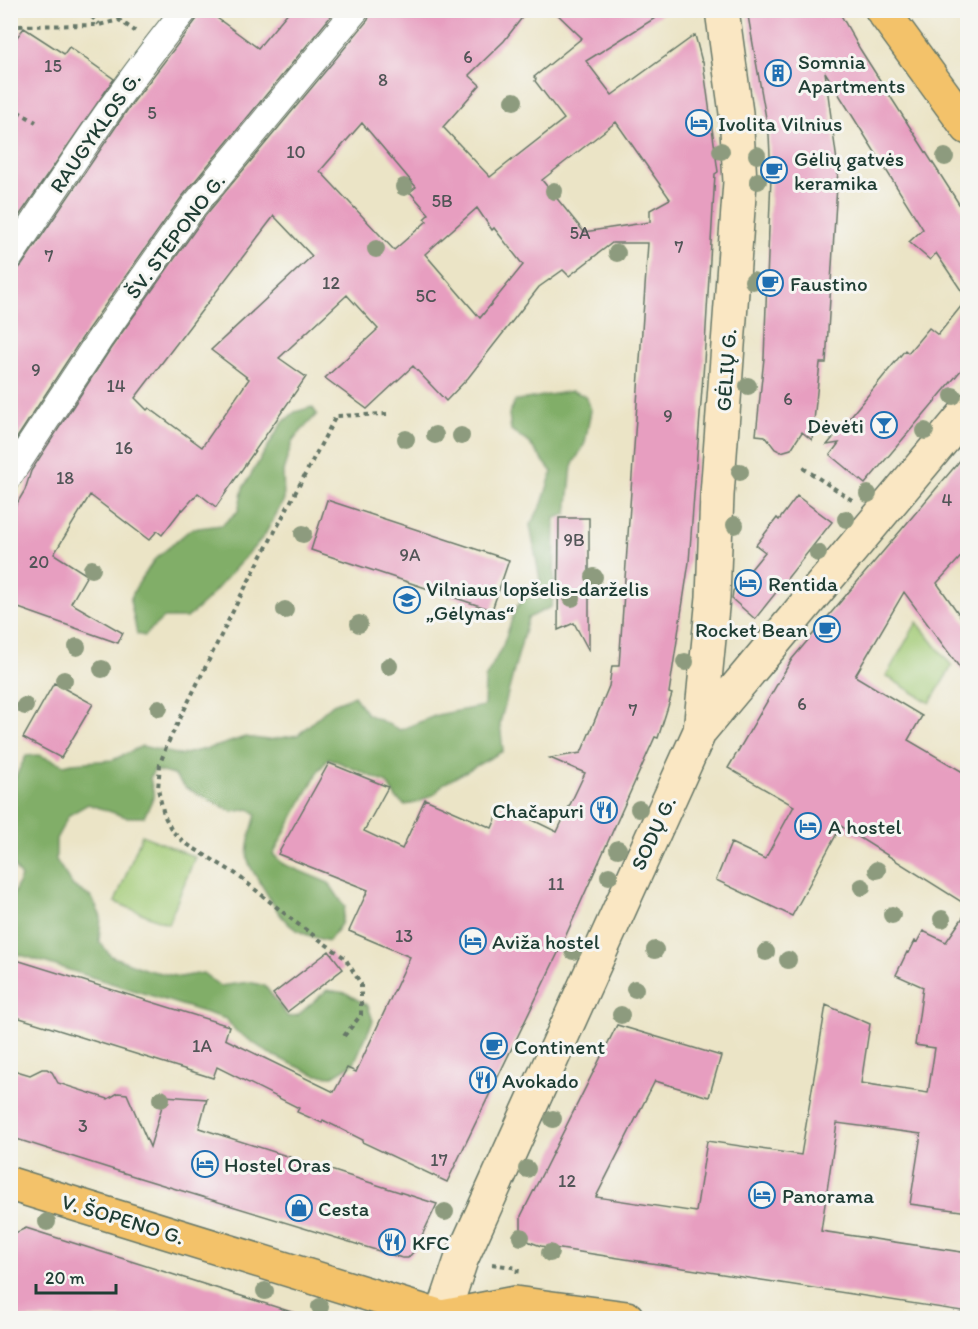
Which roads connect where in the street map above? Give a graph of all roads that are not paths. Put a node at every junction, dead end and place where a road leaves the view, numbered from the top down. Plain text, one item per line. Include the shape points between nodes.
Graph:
1 (185, 10) edge
2 (356, 10) edge
3 (722, 10) edge
4 (882, 10) edge
5 (968, 128) edge
6 (10, 257) edge
7 (968, 410) edge
8 (11, 474) edge
9 (711, 623) junction
10 (765, 654) junction
11 (700, 730) junction
12 (10, 1184) edge
13 (441, 1318) edge
14 (627, 1318) edge

1 - 6 street, RAUGYKLOS G. via 88,139
2 - 8 street, ŠV. STEPONO G. via 193,207
3 - 9 main road, GĖLIŲ G. via 736,113 740,182
4 - 5 main road
7 - 10 main road, SODŲ G.
9 - 10 main road via 725,645 741,654
9 - 11 main road, GĖLIŲ G.
10 - 11 main road, SODŲ G.
11 - 13 main road, SODŲ G. via 461,1260
12 - 13 main road, V. ŠOPENO G.
13 - 14 main road via 515,1303

